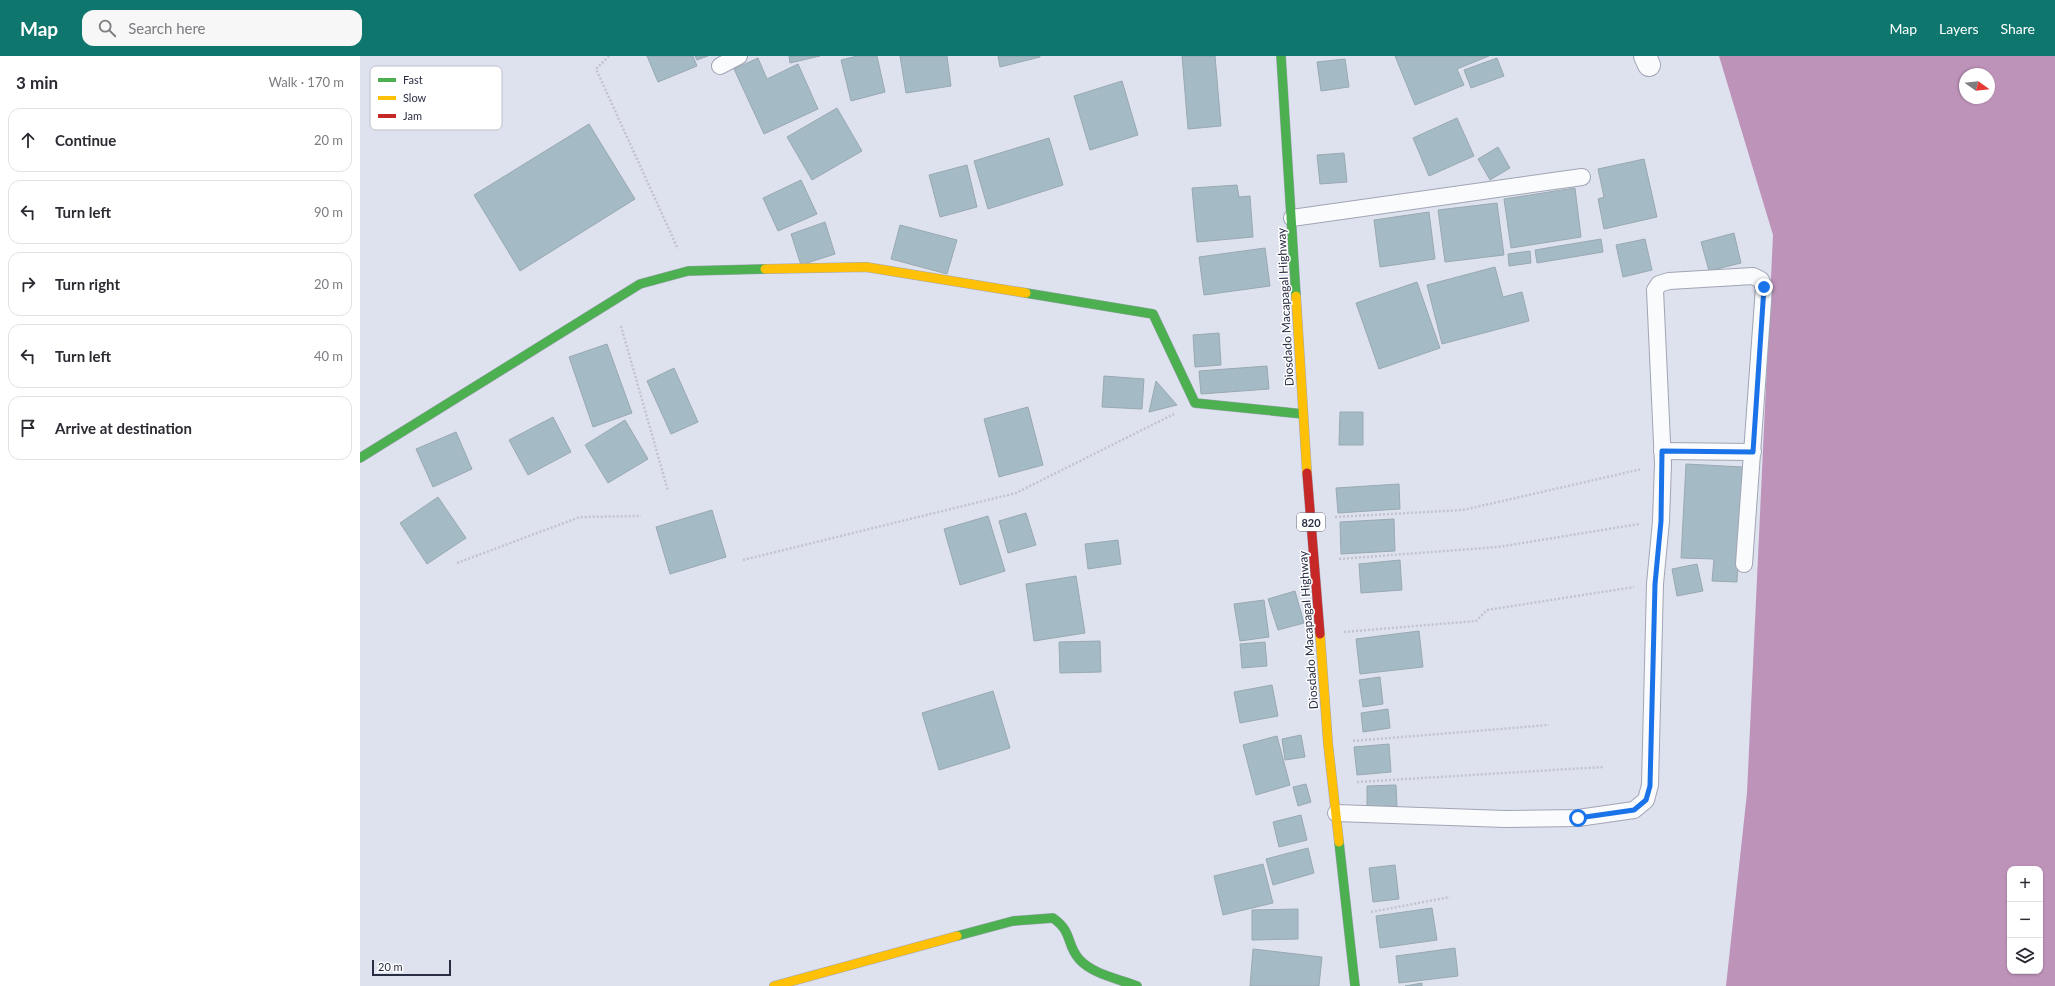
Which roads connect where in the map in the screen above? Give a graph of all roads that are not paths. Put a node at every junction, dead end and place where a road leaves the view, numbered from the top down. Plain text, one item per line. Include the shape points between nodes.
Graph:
1 (739, 56) edge
2 (1281, 56) edge
3 (720, 66) dead end
4 (1582, 177) dead end
5 (1292, 218) junction
6 (1303, 414) junction
7 (1753, 452) junction
8 (1663, 457) junction
9 (360, 458) edge
10 (1744, 564) dead end
11 (1336, 813) junction
12 (774, 986) edge
13 (1137, 986) edge
14 (1355, 986) edge

1 - 3 lane
2 - 5 main road, Diosdado Macapagal Highway / 820
4 - 5 lane
5 - 6 main road, Diosdado Macapagal Highway / 820
6 - 9 main road via 1195,403 1153,314 866,267 688,271 640,284
6 - 11 main road, Diosdado Macapagal Highway / 820 via 1328,743
7 - 8 lane
7 - 8 lane via 1764,287 1760,280 1753,276 1669,281 1659,284 1655,290
7 - 10 lane
8 - 11 lane via 1661,521 1655,584 1650,786 1646,800 1634,810 1578,818 1505,820
11 - 14 main road, Diosdado Macapagal Highway / 820
12 - 13 main road via 1013,921 1053,918 1064,926 1078,958 1089,968

